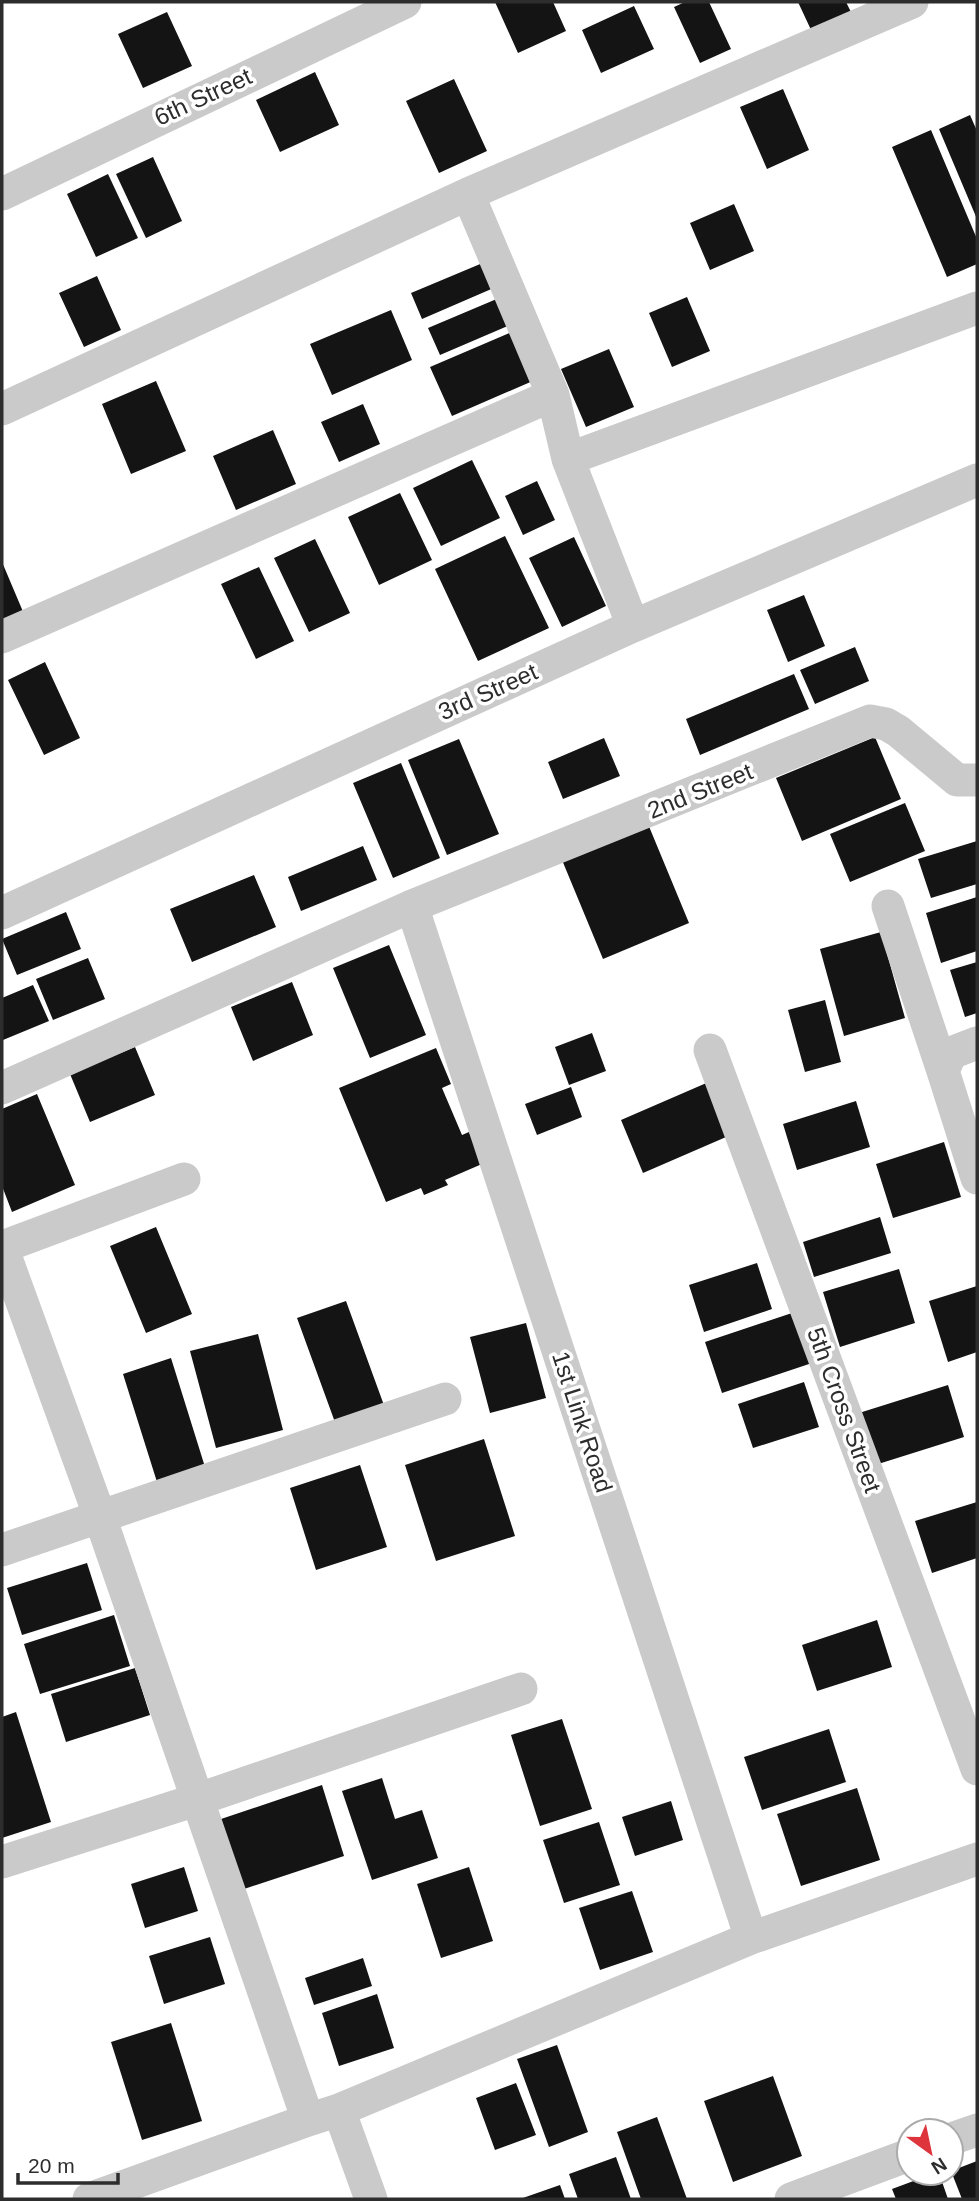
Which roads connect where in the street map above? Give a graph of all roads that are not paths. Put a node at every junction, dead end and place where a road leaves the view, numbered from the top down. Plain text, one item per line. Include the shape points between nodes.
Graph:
1 (405, 2) edge
2 (912, 2) edge
3 (2, 194) edge
4 (468, 194) junction
5 (977, 308) edge
6 (553, 395) junction
7 (2, 409) edge
8 (568, 459) junction
9 (977, 480) edge
10 (633, 626) junction
11 (2, 637) edge
12 (977, 780) edge
13 (412, 906) junction
14 (888, 906) dead end
15 (2, 913) edge
16 (977, 1043) edge
17 (710, 1050) dead end
18 (943, 1071) junction
19 (2, 1088) edge
20 (977, 1178) edge
21 (184, 1179) dead end
22 (2, 1247) edge
23 (445, 1399) dead end
24 (100, 1517) junction
25 (2, 1550) edge
26 (521, 1689) dead end
27 (977, 1769) edge
28 (196, 1800) junction
29 (977, 1858) edge
30 (2, 1862) edge
31 (751, 1938) junction
32 (339, 2110) junction
33 (307, 2120) junction
34 (895, 2160) edge
35 (89, 2199) edge
36 (371, 2199) edge
37 (791, 2199) edge

1 - 3 street, 6th Street
2 - 4 street
4 - 6 street
4 - 7 street
5 - 8 street
6 - 8 street
6 - 11 street
8 - 10 street
9 - 10 street, 3rd Street
10 - 15 street, 3rd Street
12 - 13 street, 2nd Street via 957,780 898,731 870,721
13 - 19 street, 2nd Street
13 - 31 street, 1st Link Road
14 - 18 street
16 - 18 street via 951,1053
17 - 27 street, 5th Cross Street
18 - 20 street
21 - 22 street
22 - 24 street
23 - 24 street
24 - 25 street
24 - 28 street
26 - 28 street
28 - 30 street
28 - 33 street
29 - 31 street
31 - 32 street
32 - 33 street
32 - 36 street
33 - 35 street
34 - 37 street

